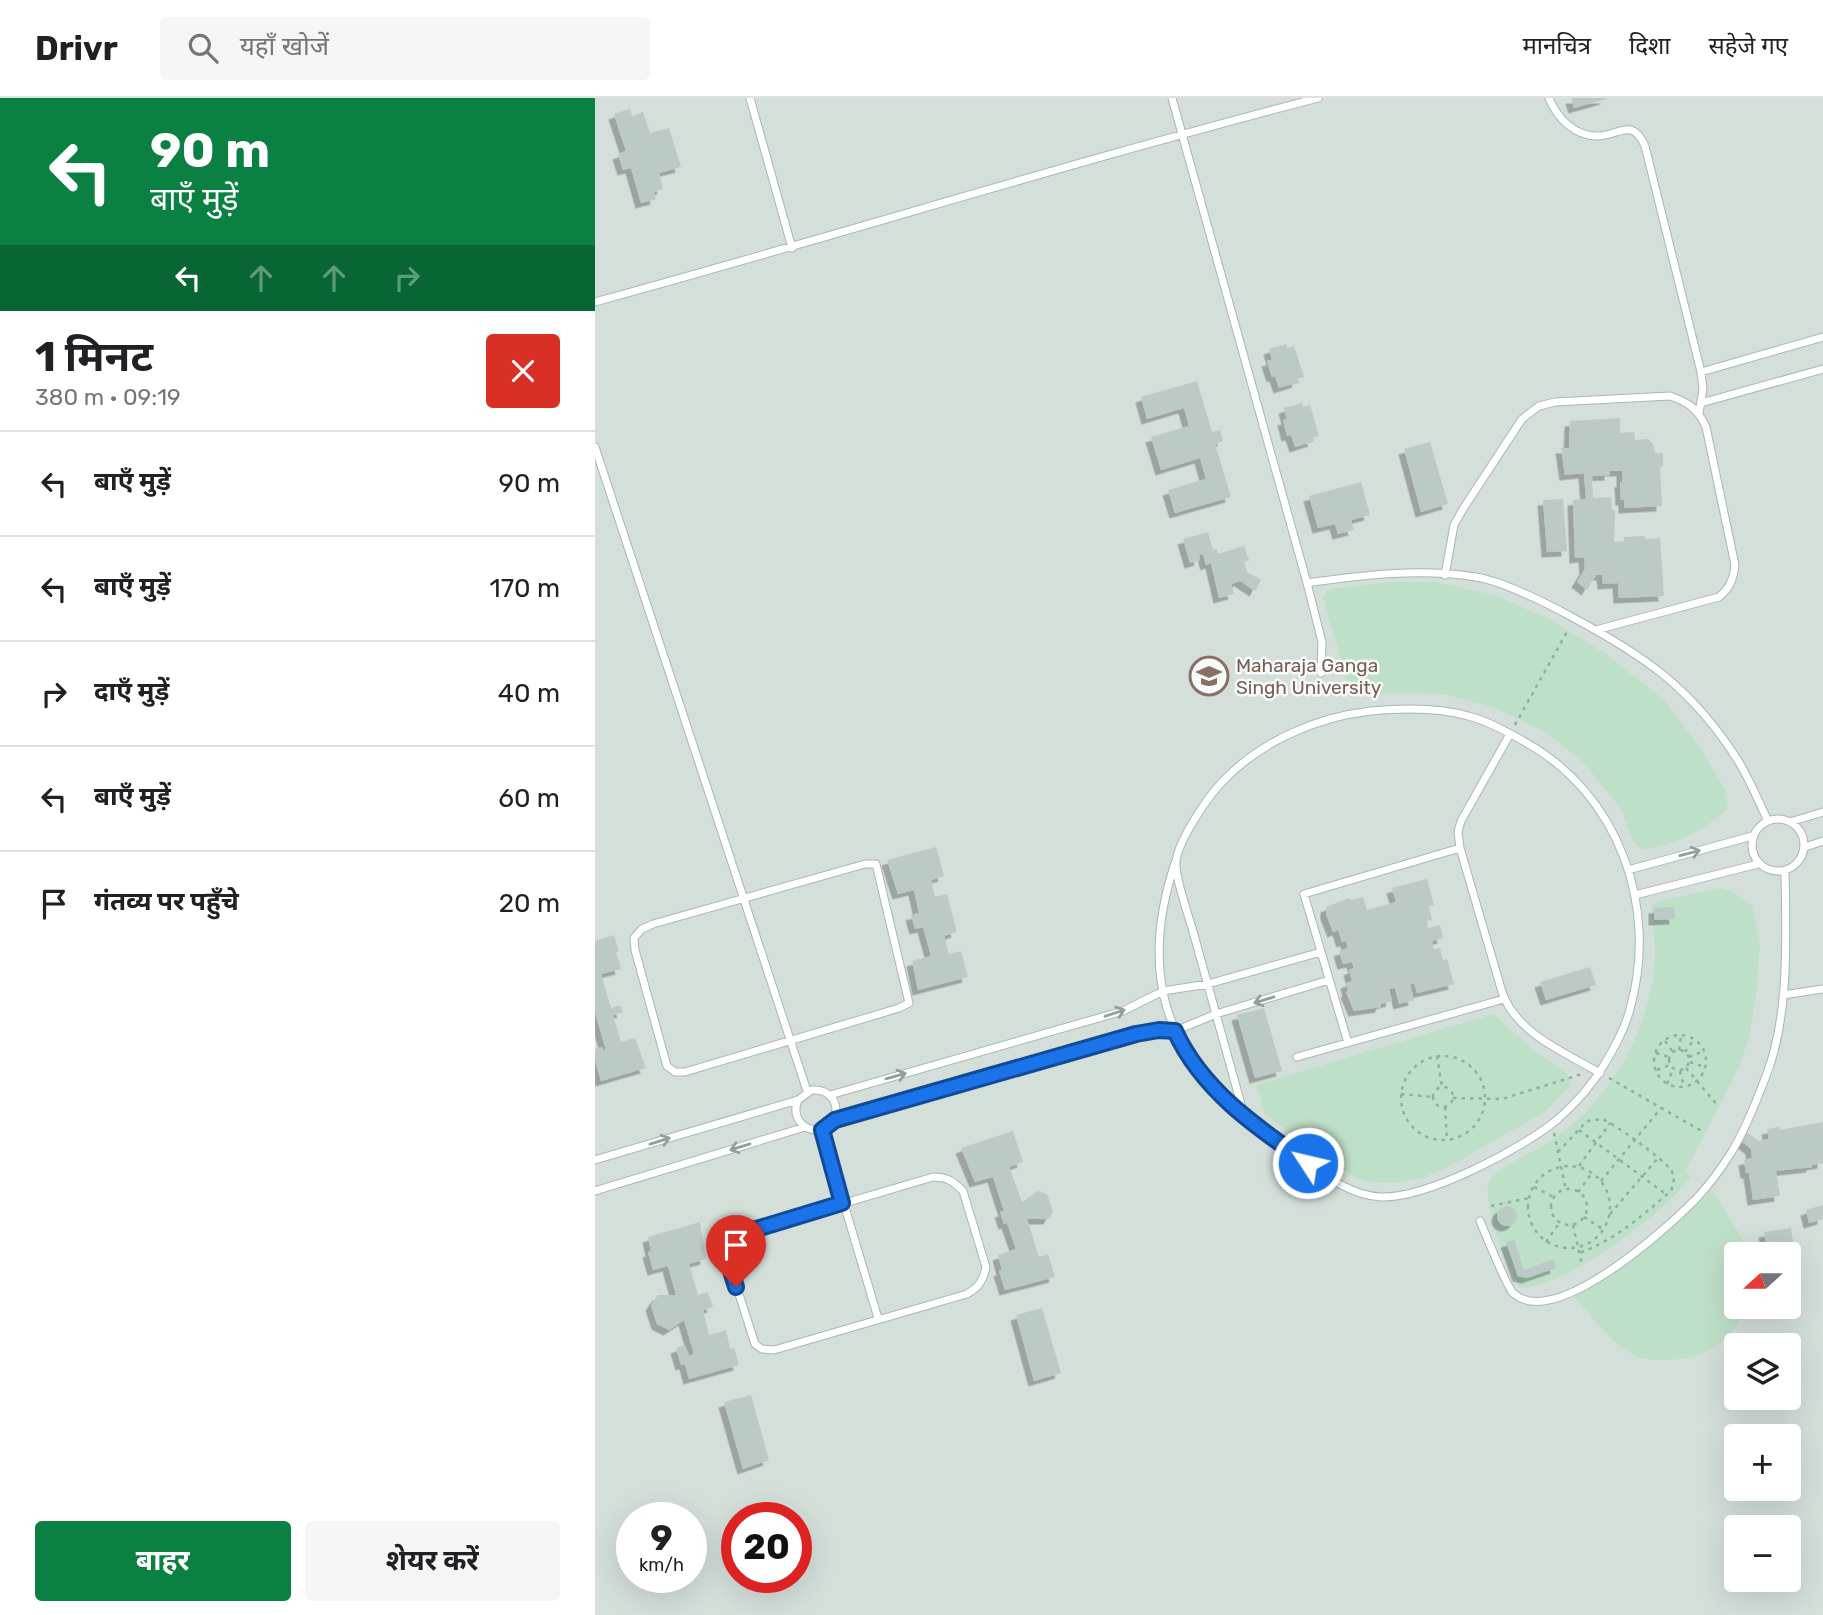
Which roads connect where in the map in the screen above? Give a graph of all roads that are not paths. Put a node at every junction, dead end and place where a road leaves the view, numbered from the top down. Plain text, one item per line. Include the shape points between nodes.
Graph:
1 (750, 98) edge
2 (1172, 98) edge
3 (1318, 98) edge
4 (1549, 98) edge
5 (1182, 133) junction
6 (792, 248) junction
7 (595, 302) edge
8 (1823, 337) edge
9 (1823, 369) edge
10 (1701, 372) junction
11 (1701, 403) junction
12 (1699, 413) junction
13 (595, 447) edge
14 (1445, 575) junction
15 (1307, 583) junction
16 (1596, 629) junction
17 (1321, 673) dead end
18 (1510, 734) junction
19 (1823, 812) edge
20 (1767, 821) junction
21 (1790, 822) junction
22 (1752, 836) junction
23 (1823, 841) edge
24 (1461, 848) junction
25 (1805, 848) junction
26 (1175, 863) junction
27 (1758, 864) junction
28 (1628, 870) junction
29 (1786, 871) junction
30 (1635, 895) junction
31 (743, 897) junction
32 (1321, 952) junction
33 (1329, 980) junction
34 (1208, 984) junction
35 (1823, 989) edge
36 (1163, 991) junction
37 (1783, 995) junction
38 (1504, 999) junction
39 (1216, 1014) junction
40 (1175, 1031) junction
41 (790, 1040) junction
42 (1347, 1043) junction
43 (1297, 1057) dead end
44 (1597, 1071) junction
45 (807, 1091) junction
46 (831, 1095) junction
47 (799, 1100) junction
48 (1244, 1115) junction
49 (835, 1120) junction
50 (805, 1127) junction
51 (822, 1130) junction
52 (595, 1160) edge
53 (595, 1191) edge
54 (842, 1203) junction
55 (1480, 1221) dead end
56 (878, 1318) junction

1 - 6 lane
2 - 5 lane
3 - 5 lane
4 - 10 lane via 1566,124 1583,134 1631,130 1640,136
5 - 6 lane
5 - 15 lane
6 - 7 lane
8 - 10 lane
9 - 11 lane
10 - 11 lane
11 - 12 lane
12 - 14 lane via 1686,401 1669,396 1555,402 1539,407 1522,419 1454,525
12 - 16 lane via 1706,427 1735,565 1733,579 1719,597
13 - 31 lane
14 - 15 lane via 1369,574
14 - 16 lane via 1478,578 1515,591
15 - 17 lane via 1322,642
16 - 20 lane via 1665,674 1703,711 1738,760
18 - 24 lane via 1461,821
18 - 26 lane via 1468,716 1438,711 1388,710 1315,722 1229,775 1197,814
18 - 28 lane via 1550,757 1587,791 1605,818
19 - 21 lane
20 - 21 lane
20 - 22 lane
21 - 25 lane
22 - 27 lane via 1752,853
28 -> 22 lane
23 - 25 lane
24 - 32 lane via 1304,894
24 - 38 lane
25 - 29 lane via 1799,861
26 - 34 lane
26 - 36 lane via 1159,927
27 - 29 lane via 1769,871
27 - 30 lane
28 - 30 lane
29 - 37 lane
30 - 44 lane via 1640,941 1630,1012 1619,1039
31 - 41 lane
31 - 41 lane via 653,924 634,938 667,1066 685,1072
31 - 41 lane via 876,864 909,1003
32 - 33 lane
32 - 34 lane
33 -> 39 lane
33 - 42 lane
34 - 36 lane
34 - 39 lane
35 - 37 lane
36 - 40 lane
46 -> 36 lane via 1123,1011
37 - 55 lane via 1767,1074 1732,1152 1698,1197 1625,1261 1572,1292 1530,1302 1512,1292
38 - 42 lane
38 - 44 lane via 1510,1013 1543,1040
39 - 40 lane
39 - 48 lane
40 - 48 lane via 1207,1083
40 - 49 lane via 1136,1034
41 - 45 lane
42 - 43 lane
44 - 48 lane via 1578,1100 1552,1123 1473,1170 1400,1195 1356,1193 1338,1184
45 - 46 lane
45 - 47 lane
46 - 49 lane via 836,1104
47 - 50 lane via 796,1112
52 -> 47 lane
49 - 51 lane
50 - 51 lane
50 -> 53 lane
51 - 54 lane
54 - 56 lane
54 - 56 lane via 933,1177 945,1177 963,1191 986,1268 977,1288
54 - 56 lane via 733,1240 729,1263 750,1335 762,1349 774,1350

